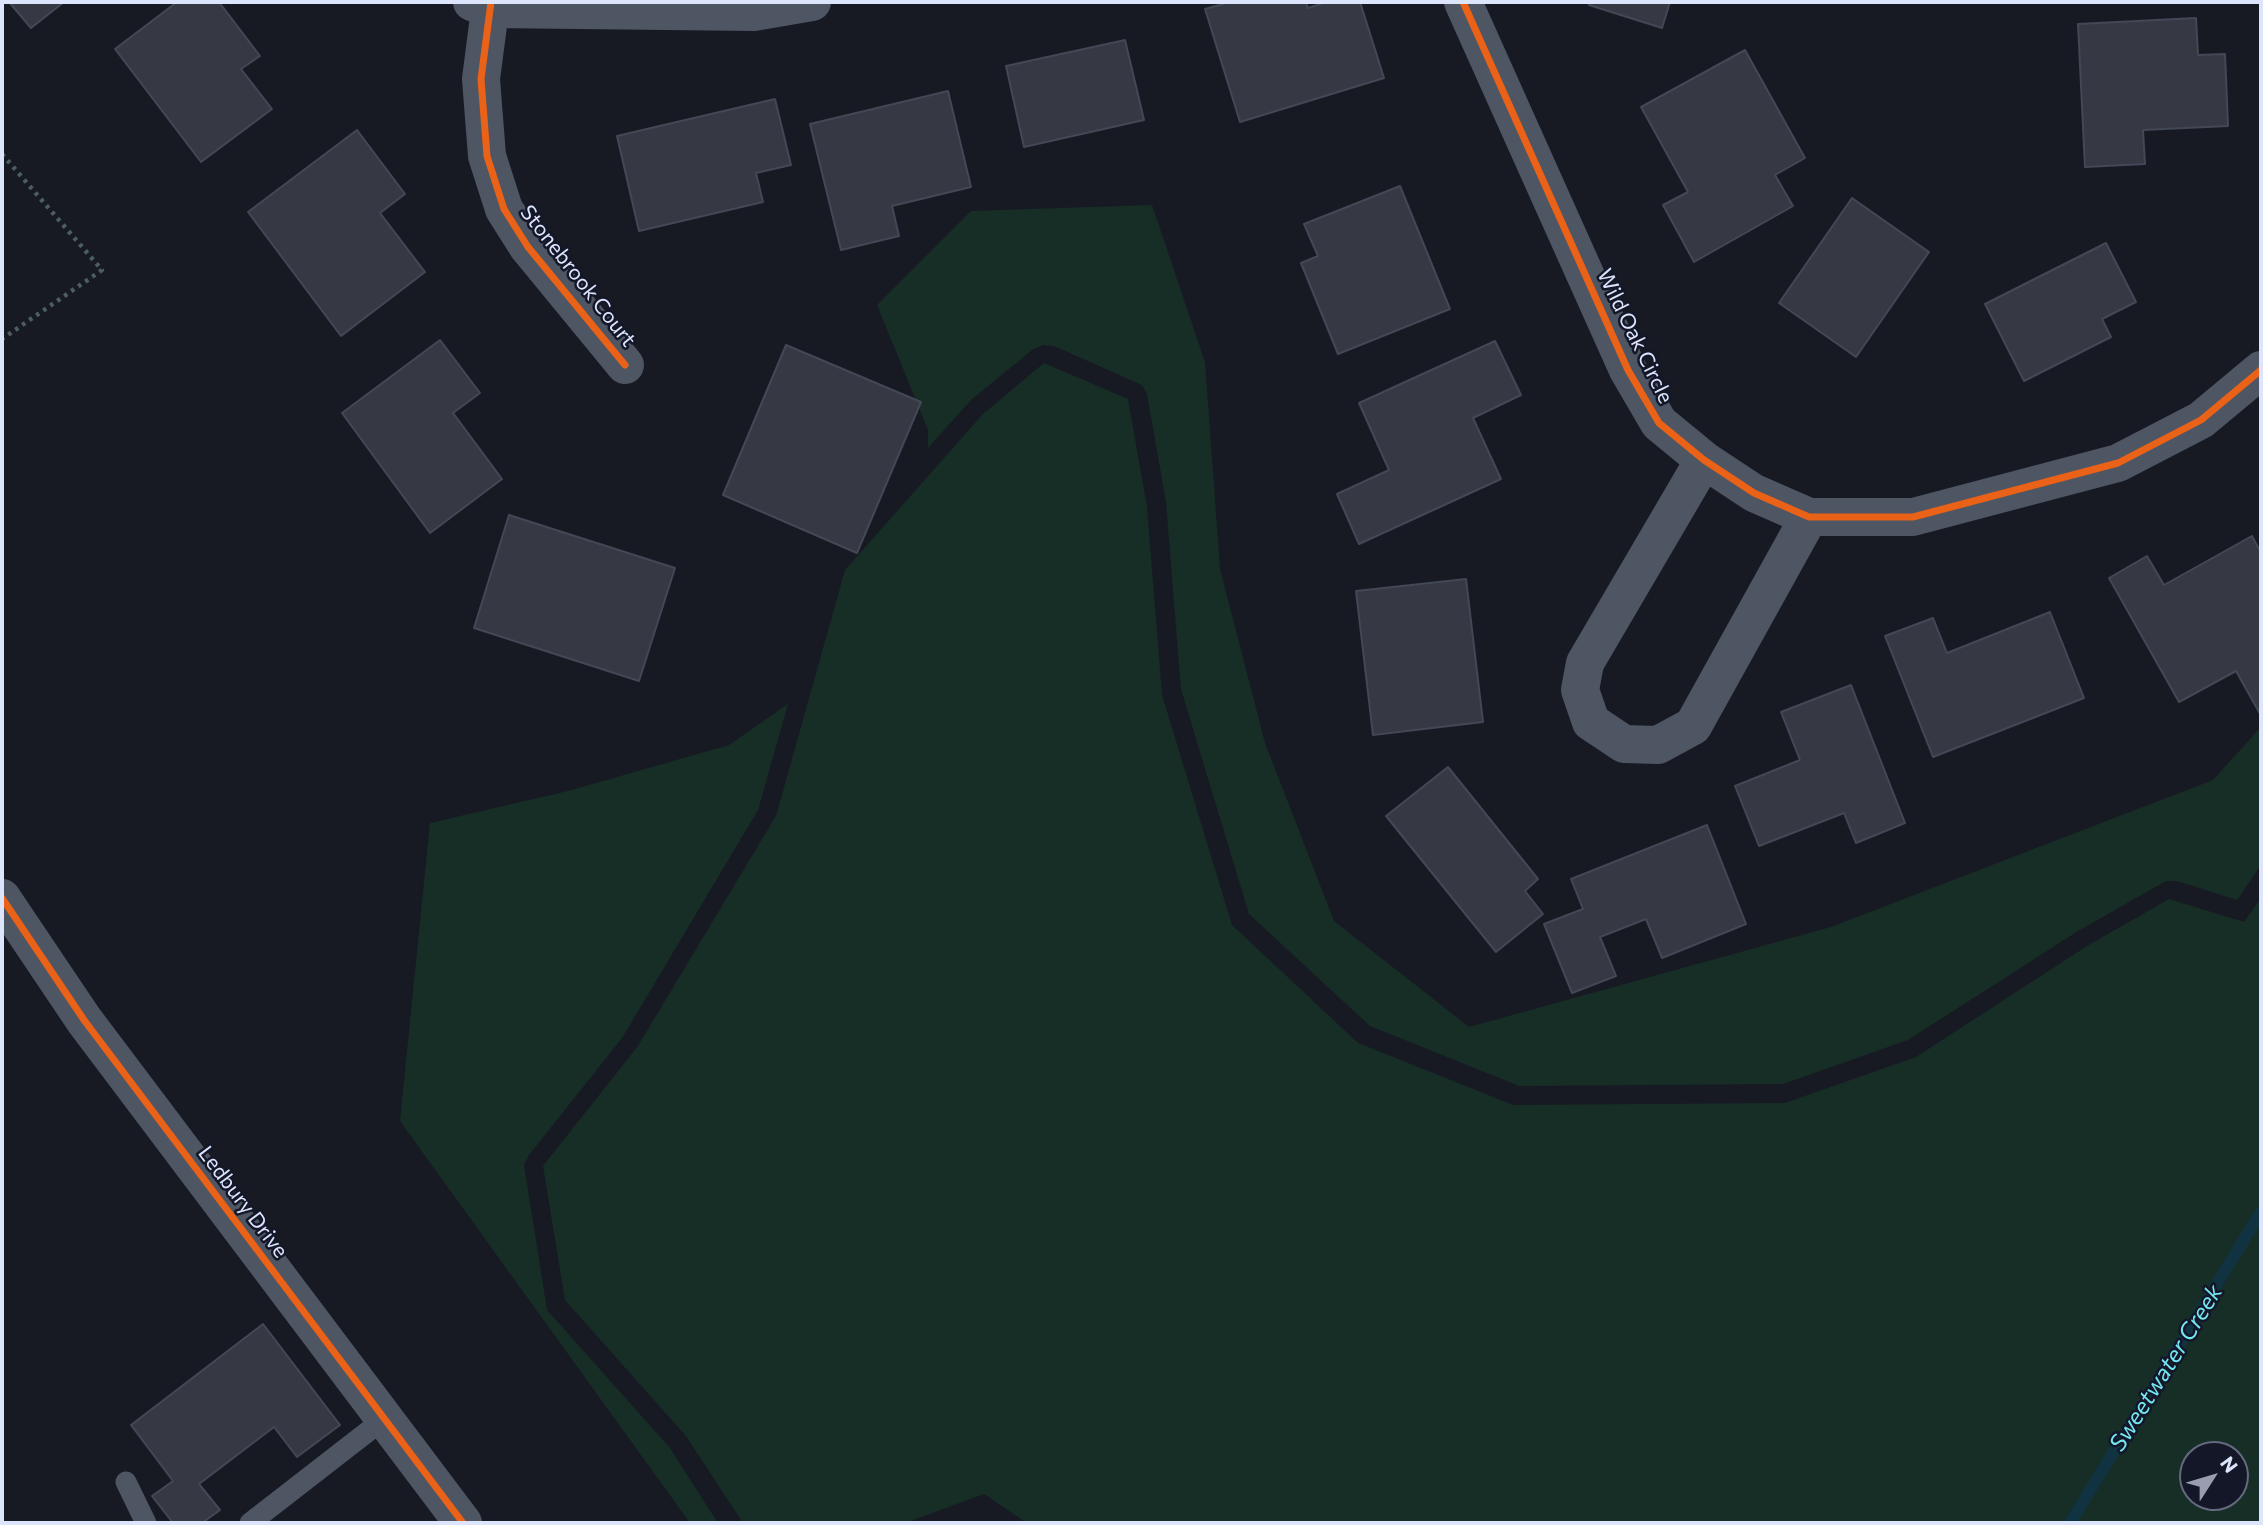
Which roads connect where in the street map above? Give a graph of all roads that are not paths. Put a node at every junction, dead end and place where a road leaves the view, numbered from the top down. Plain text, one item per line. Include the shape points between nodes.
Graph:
1 (812, 2) edge
2 (1463, 2) edge
3 (484, 4) edge
4 (625, 365) dead end
5 (2261, 370) edge
6 (1704, 460) junction
7 (1809, 517) junction
8 (2, 898) edge
9 (384, 1419) junction
10 (126, 1482) dead end
11 (146, 1523) edge
12 (250, 1523) edge
13 (463, 1523) edge

1 - 3 street via 754,12
2 - 6 street, Wild Oak Circle via 1628,370 1658,423
3 - 4 street, Stonebrook Court via 481,79 487,156 504,209 528,247
5 - 7 street, Wild Oak Circle via 2201,420 2118,463 1913,517
6 - 7 street, Wild Oak Circle via 1754,493
6 - 7 street via 1585,663 1580,690 1591,722 1623,744 1658,745 1693,726
8 - 9 street, Ledbury Drive via 84,1020
9 - 12 lane
9 - 13 street, Ledbury Drive
10 - 11 lane

